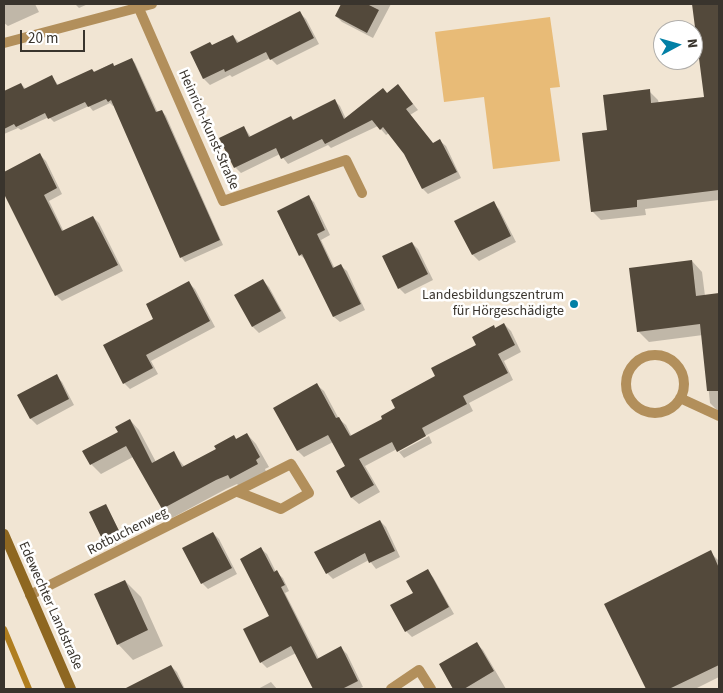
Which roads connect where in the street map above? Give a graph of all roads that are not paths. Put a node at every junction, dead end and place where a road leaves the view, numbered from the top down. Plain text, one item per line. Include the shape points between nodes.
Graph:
1 (152, 4) edge
2 (138, 6) edge
3 (4, 43) edge
4 (362, 193) dead end
5 (680, 398) junction
6 (719, 416) edge
7 (238, 492) junction
8 (4, 534) edge
9 (30, 595) junction
10 (71, 689) edge
11 (391, 689) edge
12 (431, 689) edge

1 - 2 street
2 - 3 street
2 - 4 street, Heinrich-Kunst-Straße via 223,201 346,160
5 - 5 street via 684,379 675,362 667,357 648,356 639,360 627,374 628,393 639,408 648,412 666,411
5 - 6 street
7 - 7 street, Rotbuchenweg via 291,464 309,493 281,509
7 - 9 street, Rotbuchenweg
8 - 9 main road, Edewechter Landstraße
9 - 10 main road, Edewechter Landstraße
11 - 12 street via 419,670

